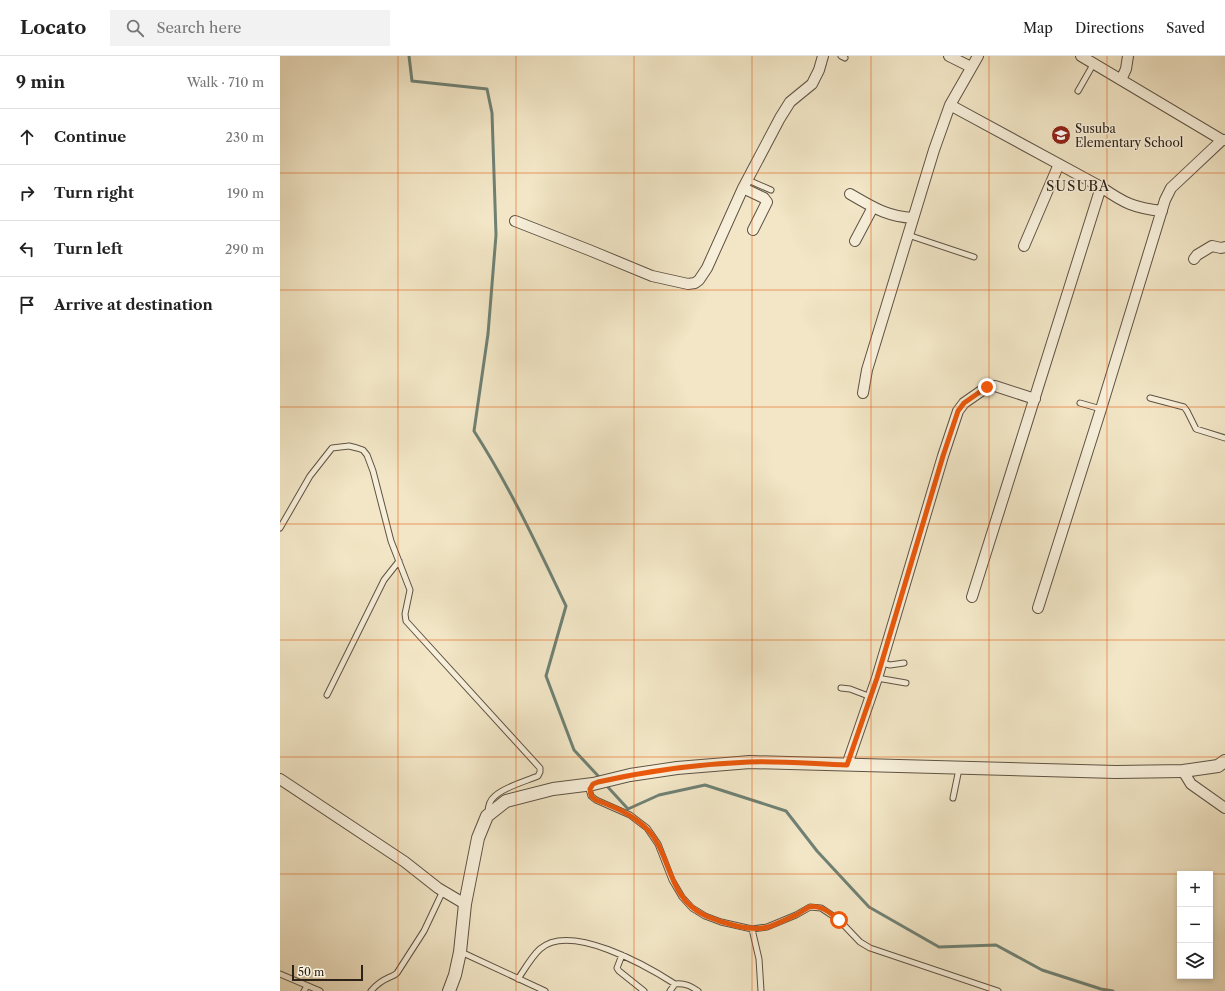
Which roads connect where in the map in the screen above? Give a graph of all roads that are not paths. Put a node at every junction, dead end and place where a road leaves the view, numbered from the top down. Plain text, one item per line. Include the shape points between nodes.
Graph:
1 (823, 56) edge
2 (949, 56) edge
3 (978, 56) edge
4 (1081, 56) edge
5 (1128, 56) edge
6 (1094, 63) junction
7 (971, 67) junction
8 (1121, 80) junction
9 (1078, 91) dead end
10 (950, 105) junction
11 (1223, 140) edge
12 (1059, 164) junction
13 (745, 184) junction
14 (1101, 187) junction
15 (772, 190) dead end
16 (850, 194) dead end
17 (874, 207) junction
18 (1162, 212) junction
19 (913, 218) junction
20 (515, 221) dead end
21 (753, 230) dead end
22 (908, 235) junction
23 (855, 241) dead end
24 (1024, 246) dead end
25 (1225, 247) edge
26 (974, 257) dead end
27 (1194, 258) dead end
28 (863, 393) dead end
29 (1150, 398) dead end
30 (1034, 399) junction
31 (1080, 403) dead end
32 (1101, 409) junction
33 (1225, 438) edge
34 (280, 528) edge
35 (399, 561) junction
36 (972, 597) dead end
37 (1038, 608) dead end
38 (882, 663) junction
39 (904, 663) dead end
40 (877, 678) junction
41 (906, 683) dead end
42 (841, 688) dead end
43 (327, 695) dead end
44 (871, 697) junction
45 (1225, 762) edge
46 (847, 765) junction
47 (960, 769) junction
48 (1183, 771) junction
49 (280, 779) edge
50 (596, 783) junction
51 (953, 798) dead end
52 (1225, 808) edge
53 (488, 816) junction
54 (441, 895) dead end
55 (465, 904) junction
56 (752, 929) junction
57 (460, 952) junction
58 (622, 955) junction
59 (281, 977) edge
60 (518, 979) junction
61 (675, 984) junction
62 (307, 986) junction
63 (304, 991) edge
64 (320, 991) edge
65 (371, 991) edge
66 (449, 991) edge
67 (545, 991) edge
68 (644, 991) edge
69 (670, 991) edge
70 (698, 991) edge
71 (761, 991) edge
72 (998, 991) edge

1 - 13 street via 812,84 790,102
2 - 7 street
3 - 7 street
4 - 6 street
5 - 8 street
6 - 8 street
6 - 9 lane
7 - 10 street
8 - 11 street
10 - 12 street
10 - 19 street
11 - 18 street via 1171,188
12 - 14 street
12 - 24 street
13 - 15 lane
13 - 20 street via 707,268 696,283 688,284 652,276
13 - 21 street via 767,202
14 - 18 street via 1133,206
14 - 30 street
16 - 17 street
17 - 19 street via 897,217
17 - 23 street
18 - 32 street
19 - 22 street
22 - 26 lane
22 - 28 street via 867,370
25 - 27 street via 1212,246
29 - 33 lane via 1184,407 1196,429
30 - 36 street
30 - 38 street via 995,386 987,387 964,403 958,411
31 - 32 lane
32 - 37 street
34 - 35 lane via 310,476 332,448 357,448 367,455 373,471 391,541
35 - 43 lane via 384,580
35 - 53 lane via 410,590 406,621 540,768 538,776 494,796 489,804
38 - 39 lane
38 - 40 street
40 - 41 lane
40 - 44 street
42 - 44 lane
44 - 46 street
45 - 48 street via 1218,766
46 - 47 street
46 - 50 street via 750,762 677,768
47 - 48 street
47 - 51 lane
48 - 52 street via 1191,784
49 - 55 street
50 - 53 street via 553,789 506,801
50 - 56 lane via 590,789 591,796 630,814 647,828 658,844 672,880 692,908 721,922
53 - 55 street via 478,838
54 - 65 lane via 424,931 397,973 377,984
55 - 57 street
56 - 71 lane via 759,959
56 - 72 lane via 767,927 810,907 822,908 870,948
57 - 60 lane
57 - 66 street
58 - 60 lane via 575,941 555,941 540,949
58 - 61 lane via 649,967
58 - 68 lane via 618,971
59 - 62 lane
60 - 67 lane
61 - 69 lane
61 - 70 lane via 686,984
62 - 63 lane
62 - 64 lane

